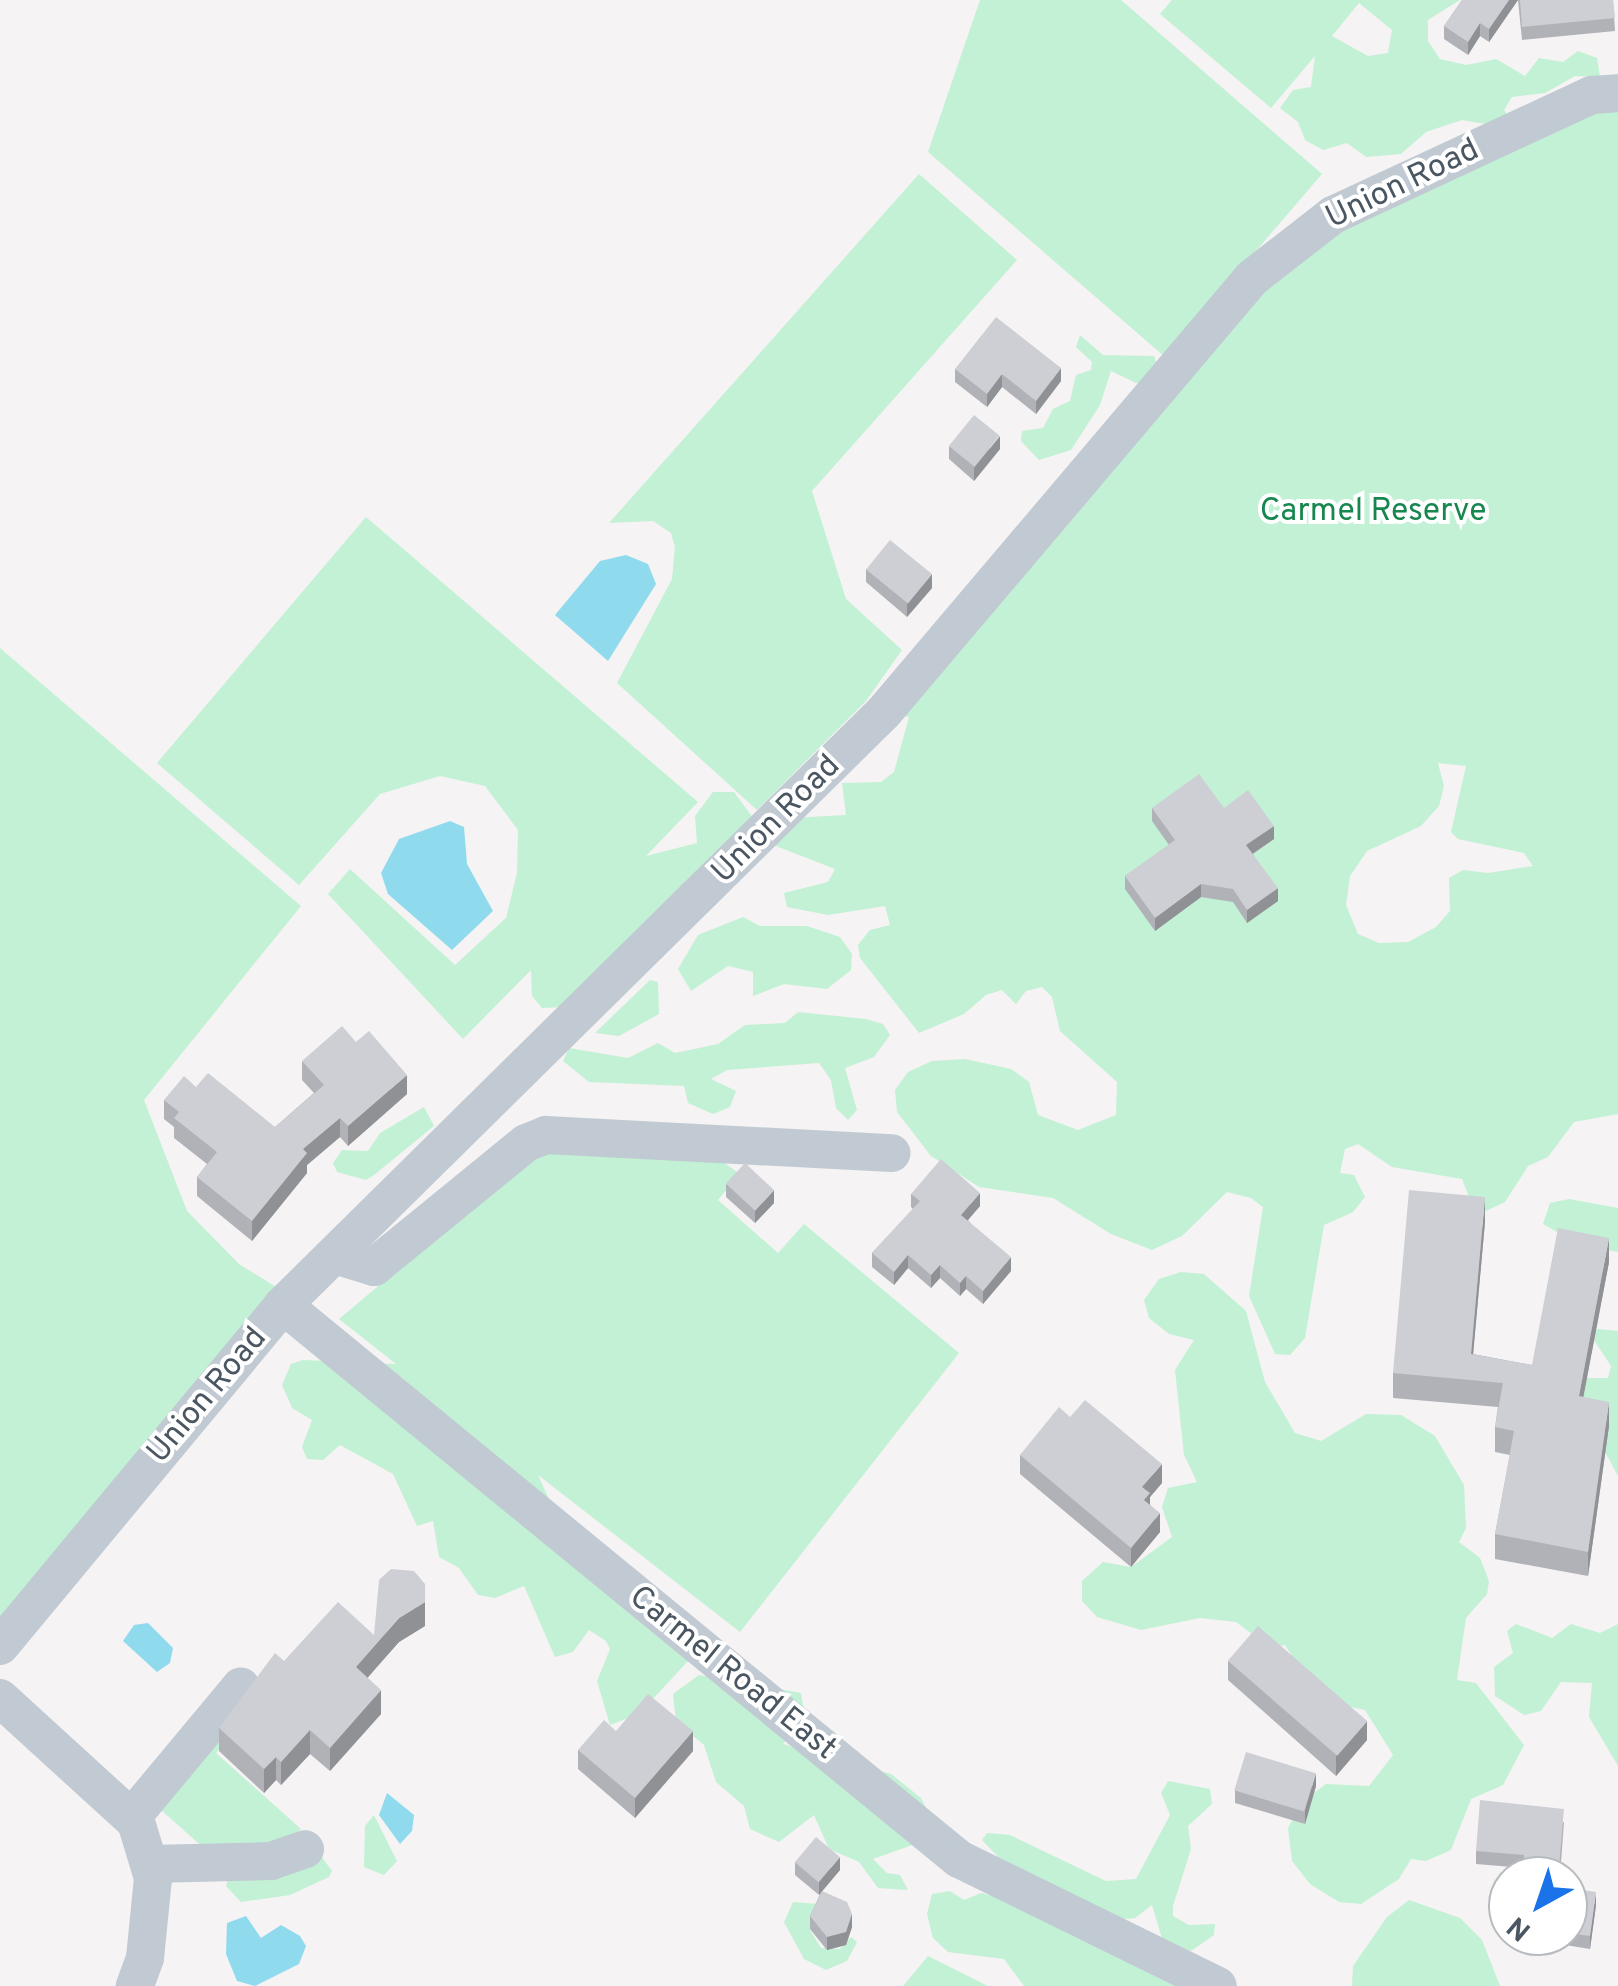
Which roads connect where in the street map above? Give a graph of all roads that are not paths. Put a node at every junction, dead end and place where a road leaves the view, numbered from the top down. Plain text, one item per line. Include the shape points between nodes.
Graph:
1 (1618, 93) edge
2 (892, 1153) dead end
3 (336, 1255) junction
4 (283, 1305) junction
5 (0, 1646) edge
6 (241, 1686) dead end
7 (0, 1698) edge
8 (132, 1817) junction
9 (304, 1849) dead end
10 (150, 1864) junction
11 (145, 1977) edge
12 (1218, 1986) edge

1 - 3 street, Union Road via 1592,95 1333,215 1252,278 884,712
2 - 3 street via 546,1135 526,1143 374,1267
3 - 4 street, Union Road
4 - 5 street, Union Road
4 - 12 street, Carmel Road East via 960,1860
6 - 8 street
7 - 8 street
8 - 10 street
9 - 10 street via 272,1861
10 - 11 street

